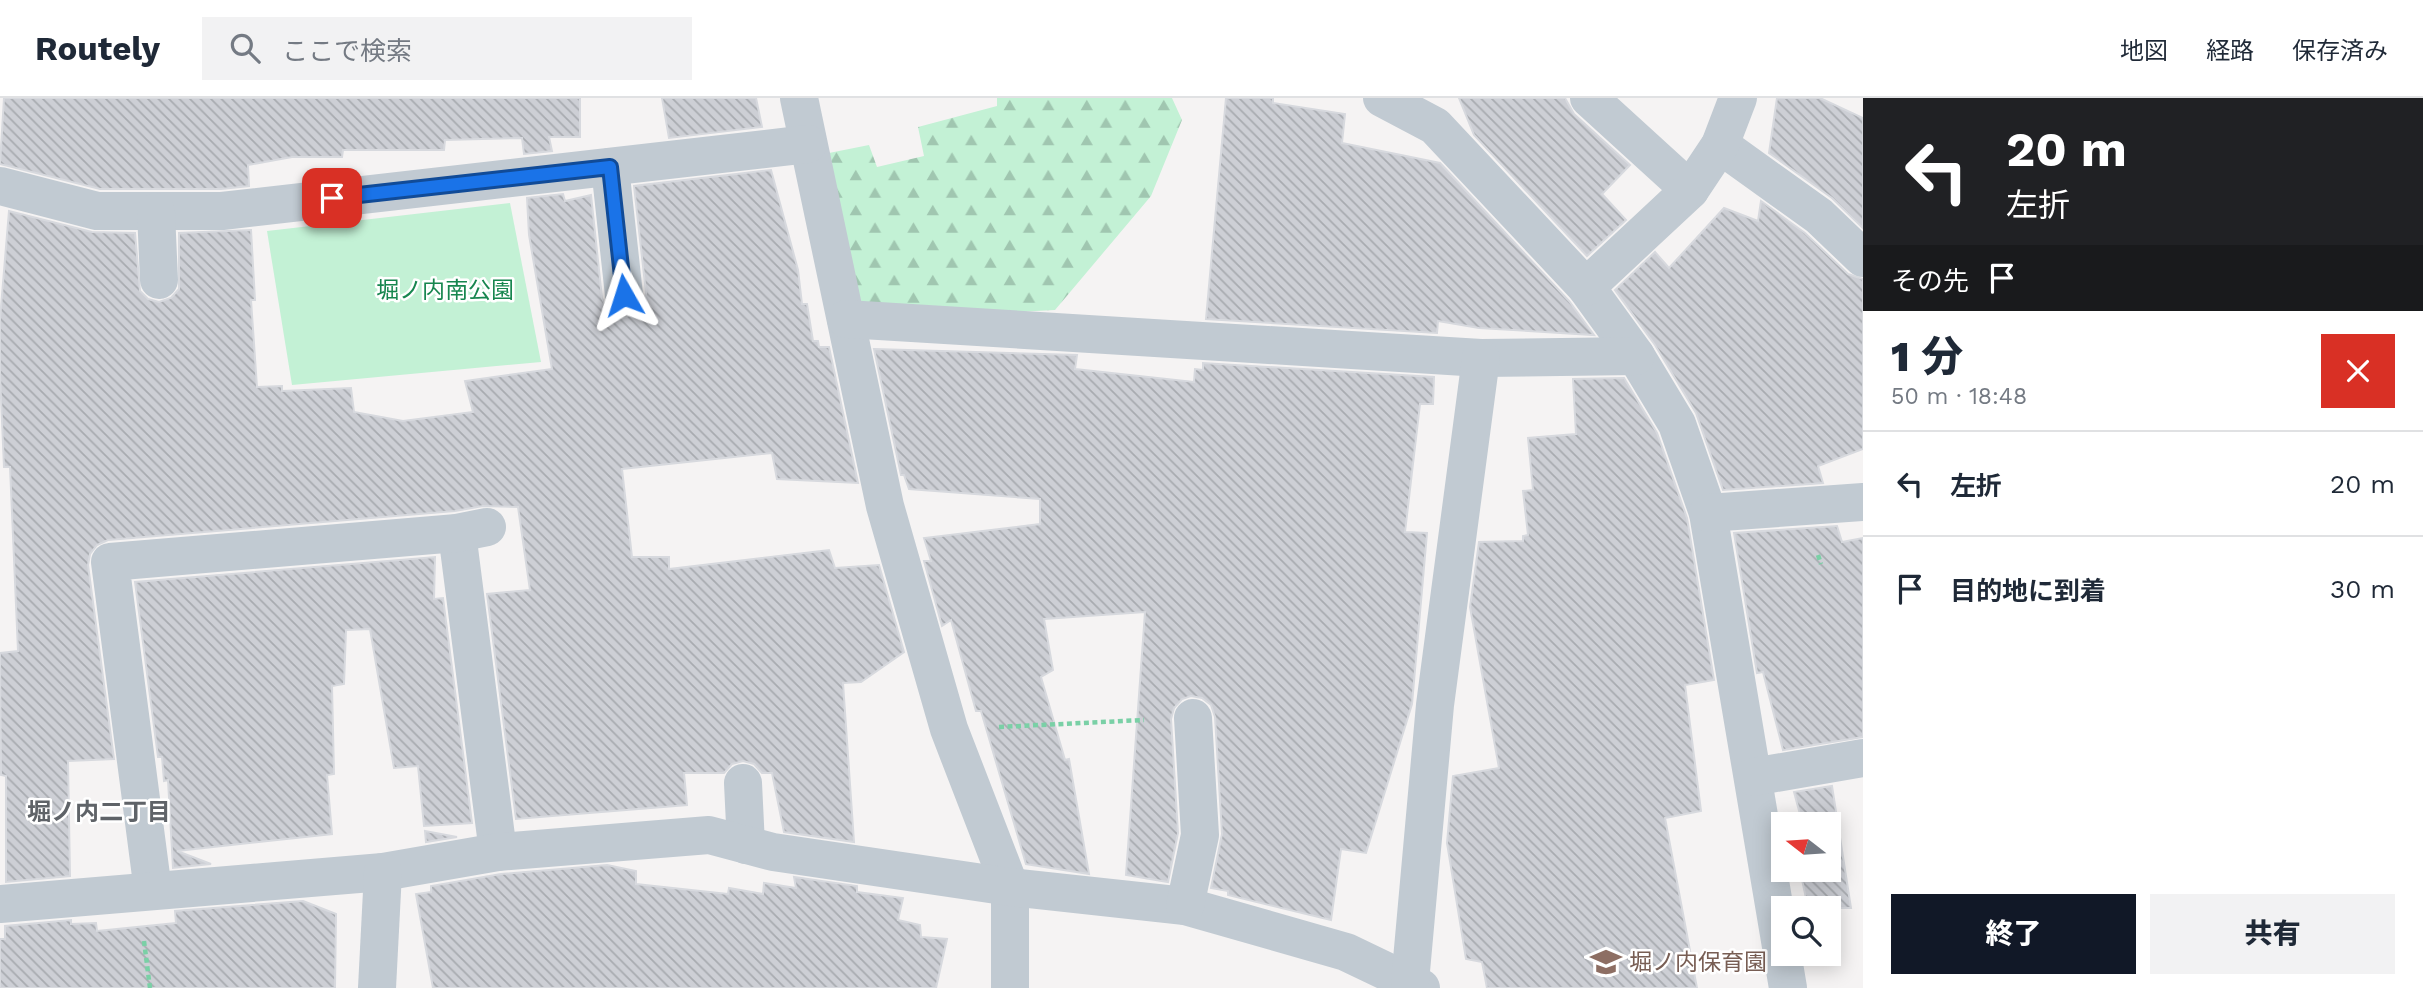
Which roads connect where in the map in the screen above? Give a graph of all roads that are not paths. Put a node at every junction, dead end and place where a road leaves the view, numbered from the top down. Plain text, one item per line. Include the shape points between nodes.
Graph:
1 (799, 98) edge
2 (1382, 98) edge
3 (1589, 98) edge
4 (1738, 98) edge
5 (1441, 112) edge
6 (808, 144) junction
7 (1720, 145) junction
8 (610, 167) junction
9 (0, 186) edge
10 (1690, 190) junction
11 (156, 212) junction
12 (1863, 258) edge
13 (159, 280) dead end
14 (1586, 287) junction
15 (624, 295) dead end
16 (846, 319) junction
17 (1636, 356) junction
18 (1481, 358) junction
19 (1863, 502) edge
20 (1708, 513) junction
21 (1193, 718) road end
22 (1863, 758) edge
23 (1753, 777) junction
24 (743, 783) dead end
25 (746, 845) junction
26 (498, 852) junction
27 (383, 872) junction
28 (1010, 887) junction
29 (153, 891) junction
30 (0, 904) edge
31 (1185, 906) junction
32 (1416, 985) edge
33 (377, 988) edge
34 (1010, 988) edge
35 (1788, 988) edge

1 - 6 street
2 - 5 street
3 - 10 street
4 - 7 street
5 - 14 street
6 - 8 street
6 - 16 street
7 - 10 street
7 - 12 street via 1819,216
8 - 11 street via 222,211
8 - 15 street
9 - 11 street via 97,211
10 - 14 street
11 - 13 street
14 - 17 street
16 - 18 street
16 - 28 street via 886,506 949,729
17 - 18 street
17 - 20 street via 1677,424
18 - 32 street via 1436,705
19 - 20 street
20 - 23 street
21 - 31 street via 1200,835
22 - 23 street
23 - 35 street
24 - 25 street
25 - 26 street via 709,835
25 - 28 street
26 - 27 street
26 - 29 street via 472,530 110,562
27 - 29 street
27 - 33 street
28 - 31 street
28 - 34 street
29 - 30 street
31 - 32 street via 1346,952

